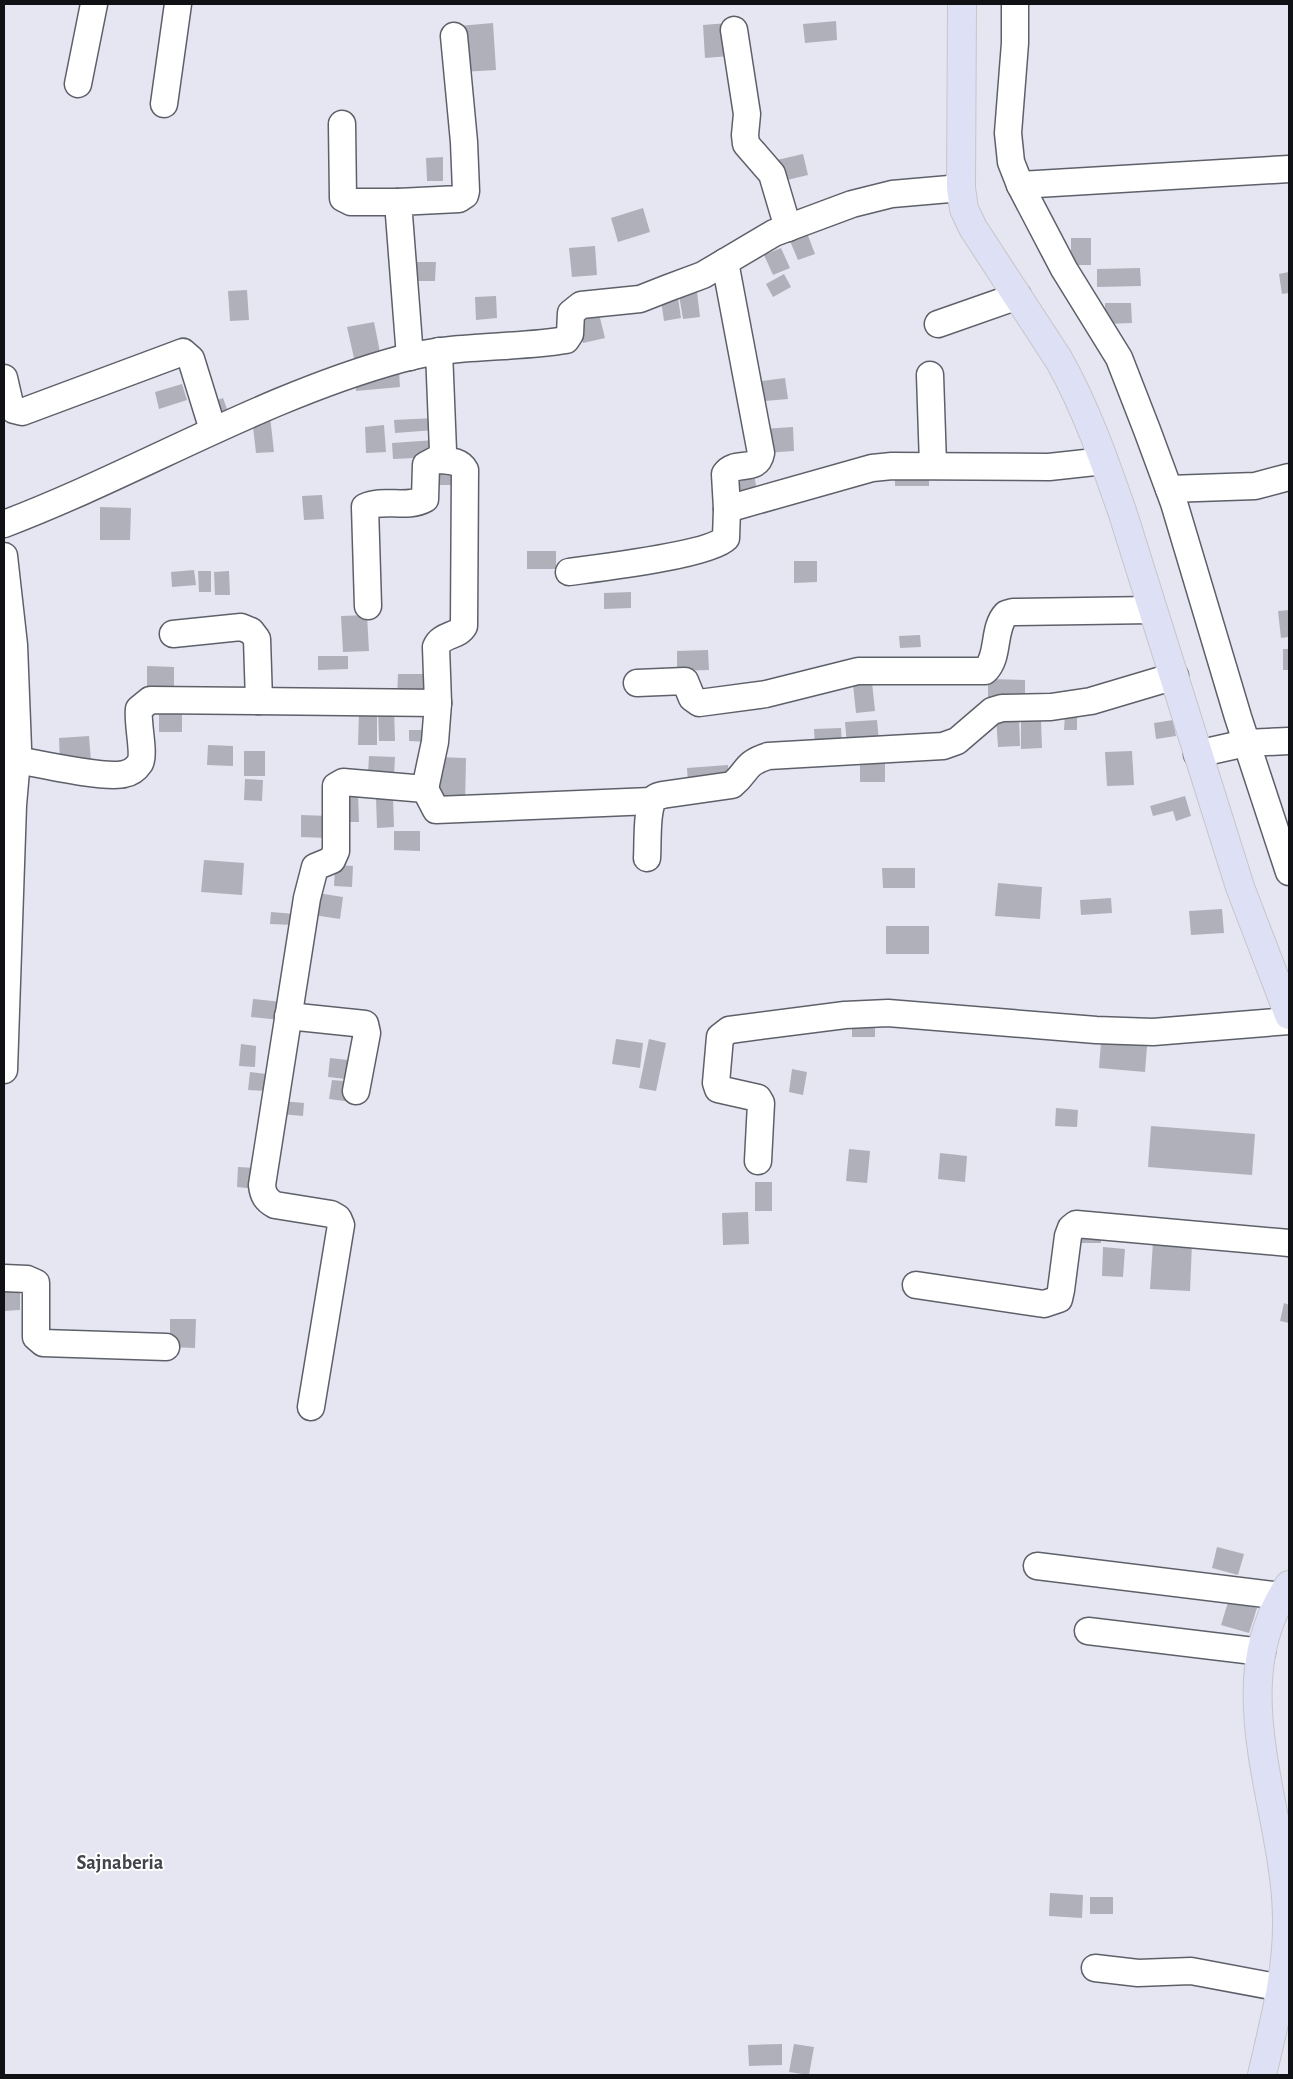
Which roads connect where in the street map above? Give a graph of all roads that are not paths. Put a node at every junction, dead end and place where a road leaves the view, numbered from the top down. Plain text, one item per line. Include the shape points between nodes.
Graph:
1 (94, 4) edge
2 (178, 4) edge
3 (962, 4) edge
4 (1015, 4) edge
5 (734, 30) dead end
6 (454, 36) dead end
7 (78, 84) dead end
8 (164, 104) dead end
9 (342, 124) dead end
10 (1289, 169) edge
11 (1020, 185) junction
12 (961, 188) junction
13 (398, 202) junction
14 (788, 228) junction
15 (725, 262) junction
16 (1018, 296) junction
17 (938, 324) dead end
18 (439, 351) junction
19 (410, 357) junction
20 (930, 375) dead end
21 (4, 378) edge
22 (213, 430) junction
23 (438, 460) junction
24 (1104, 461) junction
25 (933, 466) junction
26 (1289, 477) edge
27 (1169, 490) junction
28 (727, 508) junction
29 (4, 524) edge
30 (4, 556) edge
31 (569, 572) dead end
32 (368, 606) dead end
33 (1152, 610) junction
34 (173, 634) dead end
35 (1175, 676) junction
36 (637, 683) dead end
37 (259, 701) junction
38 (438, 703) junction
39 (1289, 741) edge
40 (1221, 748) junction
41 (17, 760) junction
42 (425, 788) junction
43 (651, 803) junction
44 (8, 845) edge
45 (647, 858) dead end
46 (1289, 872) edge
47 (1289, 1015) edge
48 (288, 1016) junction
49 (1289, 1021) edge
50 (4, 1070) edge
51 (356, 1091) dead end
52 (758, 1162) dead end
53 (1289, 1243) edge
54 (4, 1278) edge
55 (916, 1285) dead end
56 (166, 1347) dead end
57 (310, 1407) dead end
58 (1037, 1566) dead end
59 (1285, 1590) edge
60 (1088, 1631) dead end
61 (1262, 1652) junction
62 (1288, 1932) edge
63 (1095, 1968) dead end
64 (1282, 1988) junction
65 (1262, 2075) edge

1 - 7 street
2 - 8 street
3 - 12 main road
4 - 11 street via 1008,148
5 - 14 street via 747,114 746,144 772,174
6 - 13 street via 464,142 465,195 459,199
9 - 13 street via 344,198 351,202
10 - 11 street
11 - 27 street via 1064,269 1119,358
12 - 14 street via 892,194 852,204
12 - 16 main road via 964,208 973,228
13 - 19 street
14 - 15 street
15 - 18 street via 703,275 640,299 581,306 571,313 570,334 566,340
15 - 28 street via 761,453 754,465 736,466 725,474
16 - 17 street
16 - 24 main road via 1071,382
18 - 19 street
18 - 23 street via 443,446
19 - 22 street via 305,390
20 - 25 street
21 - 22 street via 10,404 14,410 22,412 183,352 191,359
22 - 29 street via 114,478
23 - 32 street via 426,465 425,499 365,507
23 - 38 street via 462,465 467,481 464,626 458,633 441,640 436,647
24 - 25 street via 1049,467
24 - 33 main road
25 - 28 street via 892,466 855,471
26 - 27 street via 1255,486
27 - 40 street
28 - 31 street via 726,538 715,545 665,557
30 - 41 street via 14,644
33 - 35 main road
33 - 36 street via 1006,614 1000,624 991,662 985,671 858,671 766,694 699,703 692,698 685,682
34 - 37 street via 241,627 251,631 257,639
35 - 40 main road
35 - 43 street via 1091,701 992,711 961,738 943,746 768,756 747,765 732,785 662,795
37 - 38 street
37 - 41 street via 150,700 144,703 137,721 140,763 123,775
38 - 42 street via 436,742
39 - 40 street
40 - 46 street
40 - 47 main road via 1240,887
41 - 44 street
42 - 43 street via 436,810
42 - 48 street via 344,782 336,786 336,851 332,860 315,867
43 - 45 street
44 - 50 street
48 - 51 street via 365,1024 367,1033
48 - 57 street via 263,1195 275,1205 331,1214 341,1225
49 - 52 street via 1153,1032 888,1013 845,1015 728,1030 720,1037 716,1083 718,1089 758,1098 761,1103
53 - 55 street via 1076,1224 1068,1236 1059,1299 1052,1303
54 - 56 street via 36,1283 36,1338 43,1344
58 - 59 street
59 - 61 main road
60 - 61 street
61 - 62 main road via 1259,1730 1285,1885
62 - 64 main road
63 - 64 street via 1138,1973 1191,1971
64 - 65 main road

